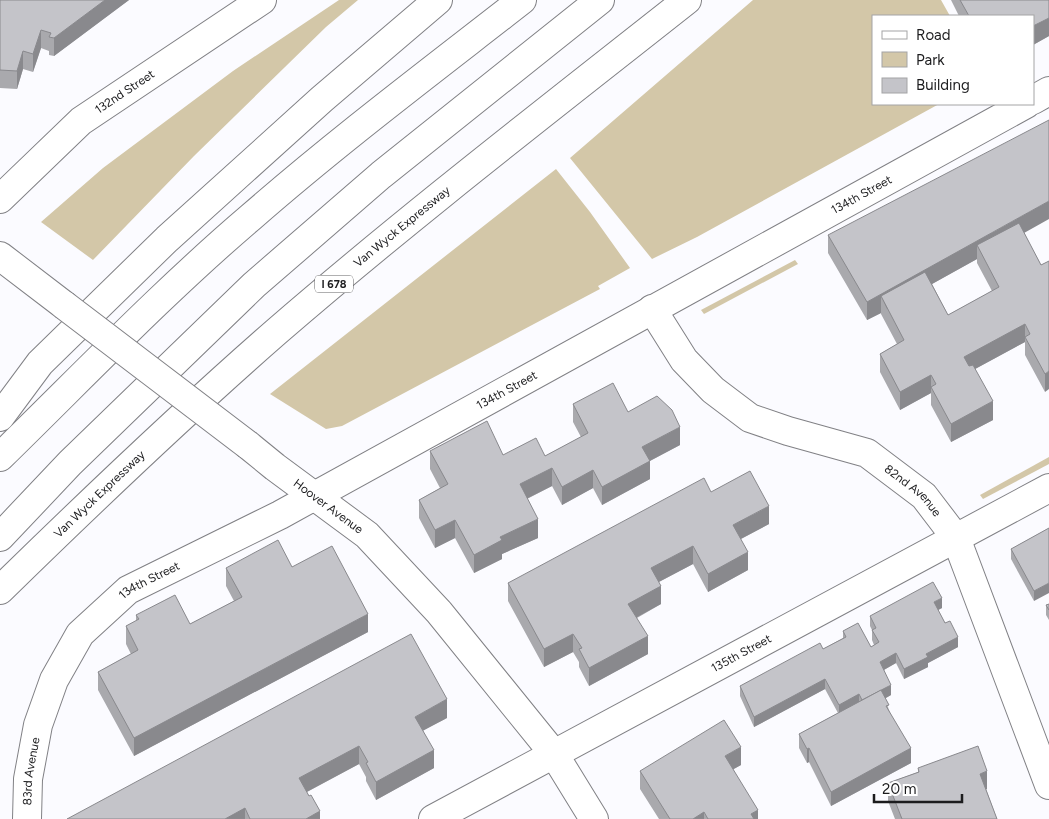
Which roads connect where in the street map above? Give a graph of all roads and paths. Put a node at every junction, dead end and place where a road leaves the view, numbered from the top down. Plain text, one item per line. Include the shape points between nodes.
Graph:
1 (262, 0) edge
2 (438, 0) edge
3 (522, 0) edge
4 (600, 0) edge
5 (687, 0) edge
6 (1049, 91) edge
7 (1034, 99) edge
8 (1024, 105) edge
9 (0, 199) edge
10 (0, 256) edge
11 (652, 309) junction
12 (0, 417) edge
13 (0, 457) edge
14 (1049, 488) edge
15 (315, 495) junction
16 (0, 537) edge
17 (956, 538) junction
18 (0, 590) edge
19 (38, 725) joint
20 (554, 754) junction
21 (1049, 785) edge
22 (27, 819) edge
23 (433, 819) edge
24 (594, 819) edge

1 - 9 main road, 132nd Street via 81,121
2 - 12 main road via 322,99 160,246 40,363
3 - 13 main road via 251,217 161,299
4 - 16 main road via 341,207 254,285 70,463
5 - 18 main road, Van Wyck Expressway / I 678 via 462,178 277,332 139,456
6 - 7 main road
8 - 11 main road, 134th Street
10 - 15 main road, Hoover Avenue, bridge
11 - 15 main road, 134th Street
11 - 17 main road, 82nd Avenue via 684,360 713,390 750,418 867,453 924,496
14 - 17 main road, 135th Street
15 - 19 main road, 134th Street via 280,516 128,590 80,634 54,680
15 - 20 main road, Hoover Avenue via 367,535 439,612
17 - 20 main road, 135th Street
17 - 21 main road, 82nd Avenue
19 - 22 main road, 83rd Avenue via 28,779
20 - 23 main road, 135th Street
20 - 24 main road, Hoover Avenue

